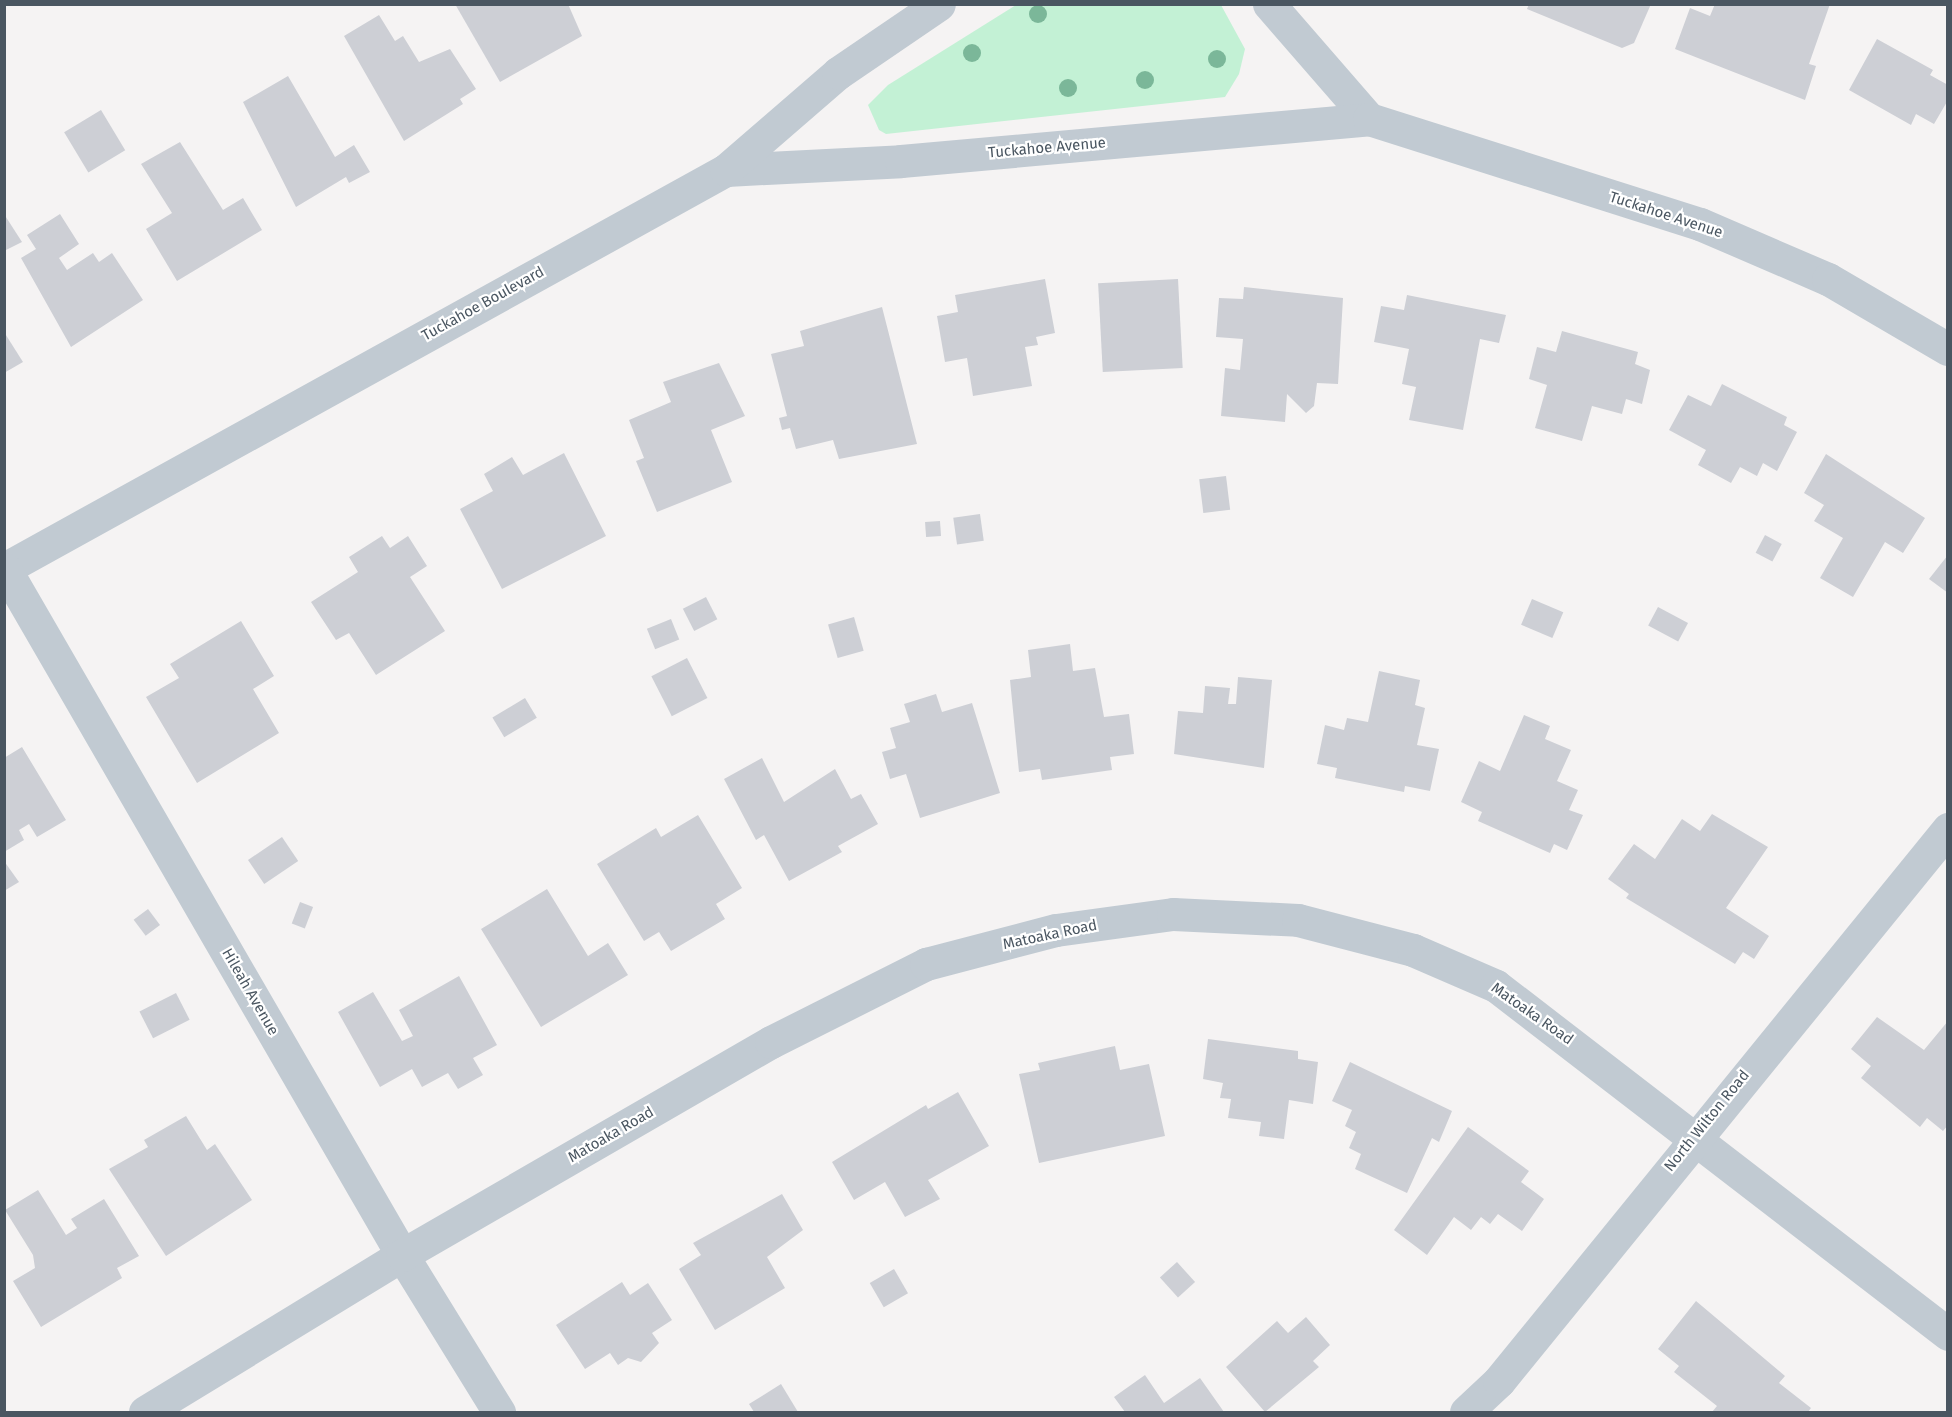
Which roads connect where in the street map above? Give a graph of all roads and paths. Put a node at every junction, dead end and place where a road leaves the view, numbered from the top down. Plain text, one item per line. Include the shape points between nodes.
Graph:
1 (939, 4) edge
2 (1269, 4) edge
3 (1369, 119) junction
4 (726, 170) junction
5 (1947, 349) edge
6 (5, 569) edge
7 (1947, 829) edge
8 (1695, 1134) junction
9 (402, 1255) junction
10 (1947, 1334) edge
11 (145, 1413) edge
12 (499, 1413) edge
13 (1466, 1413) edge

1 - 4 street, Tuckahoe Boulevard via 838,73
2 - 3 street
3 - 4 street, Tuckahoe Avenue via 902,161
3 - 5 street, Tuckahoe Avenue via 1700,224 1828,279
4 - 6 street, Tuckahoe Boulevard
6 - 9 street, Hileah Avenue
7 - 8 street, North Wilton Road
8 - 9 street, Matoaka Road via 1496,986 1444,964 1298,920 1173,914 1056,930 926,964 771,1042
8 - 10 street, Matoaka Road
8 - 13 street, North Wilton Road via 1499,1381
9 - 11 street, Matoaka Road
9 - 12 street, Hileah Avenue

